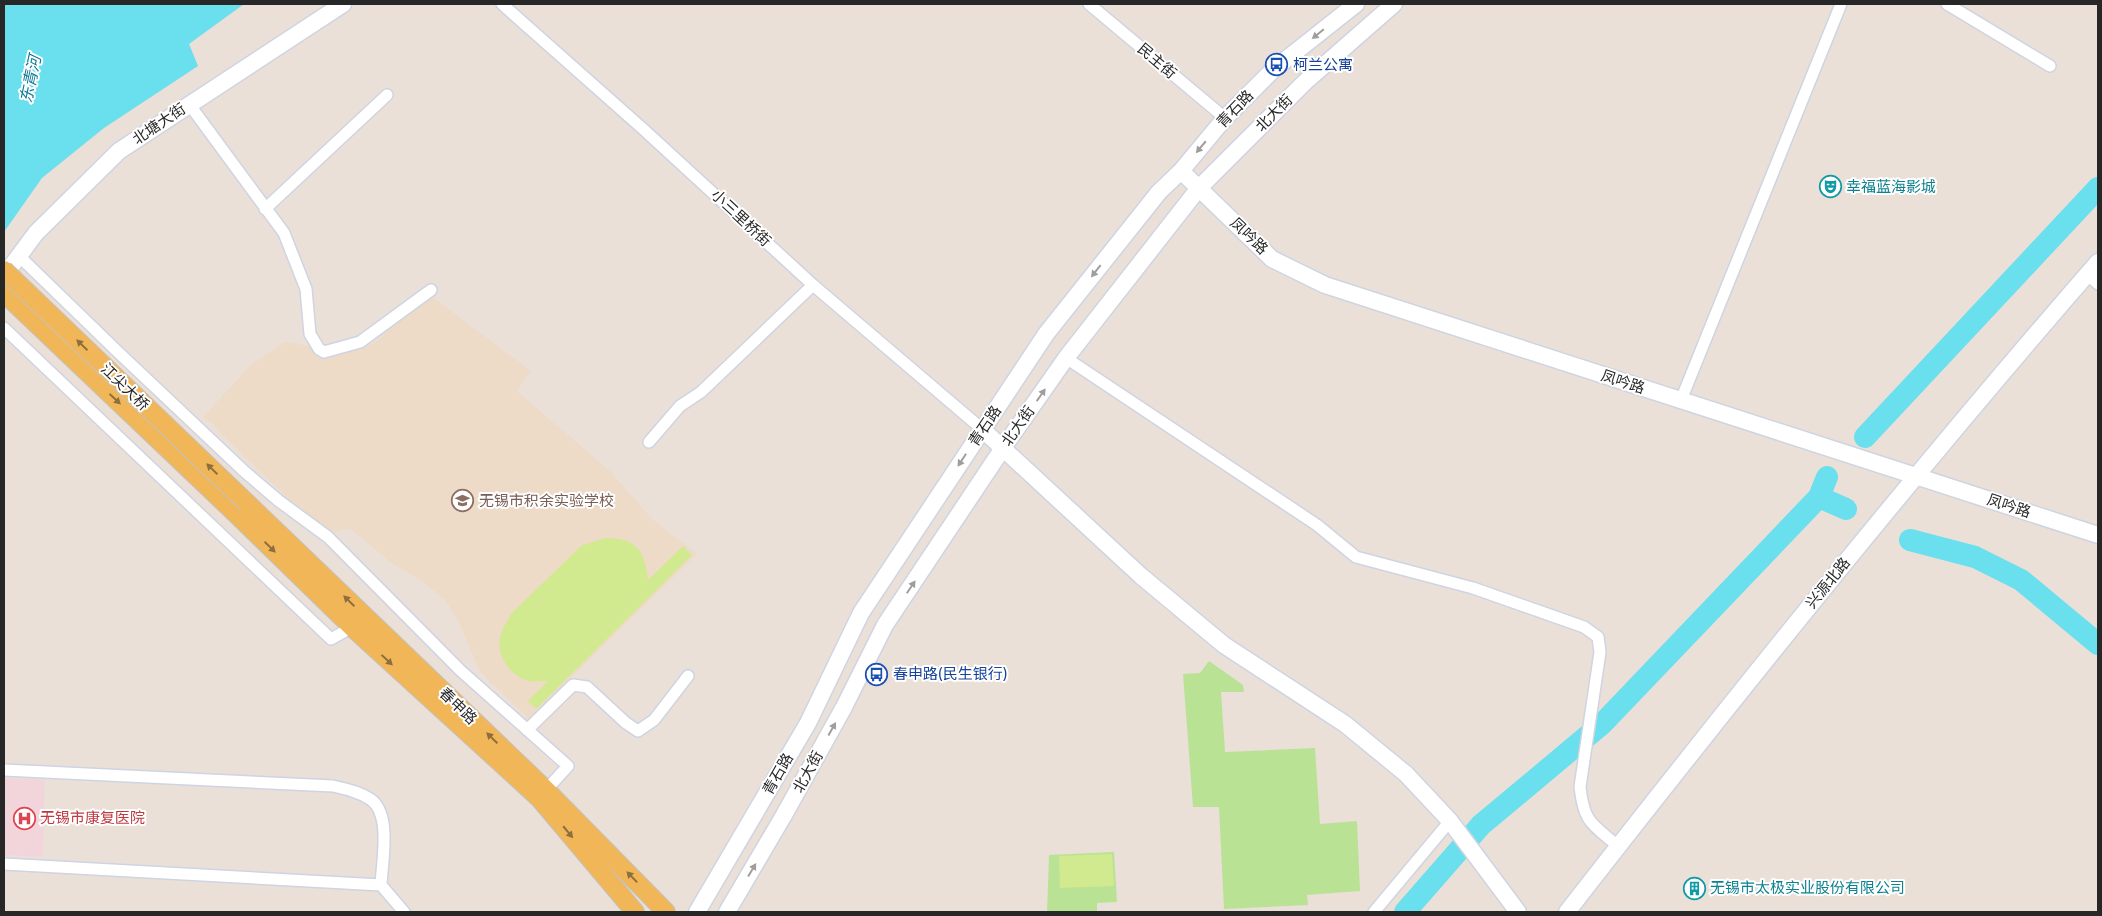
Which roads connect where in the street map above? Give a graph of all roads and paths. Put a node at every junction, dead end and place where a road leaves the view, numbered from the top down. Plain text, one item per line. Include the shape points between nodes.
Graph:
1 (343, 4) edge
2 (502, 4) edge
3 (1089, 4) edge
4 (1356, 4) edge
5 (1394, 4) edge
6 (1841, 4) edge
7 (1947, 4) edge
8 (2050, 66) dead end
9 (387, 95) dead end
10 (189, 104) junction
11 (1225, 118) junction
12 (1181, 171) junction
13 (1199, 188) junction
14 (265, 209) junction
15 (19, 256) junction
16 (4, 270) edge
17 (2095, 273) edge
18 (4, 276) edge
19 (813, 285) junction
20 (430, 290) dead end
21 (4, 293) edge
22 (4, 328) edge
23 (1066, 358) junction
24 (1681, 400) junction
25 (982, 429) junction
26 (649, 442) dead end
27 (1003, 448) junction
28 (1915, 476) junction
29 (241, 508) junction
30 (2098, 535) edge
31 (359, 622) junction
32 (688, 676) dead end
33 (527, 730) junction
34 (4, 770) edge
35 (546, 790) junction
36 (1454, 826) junction
37 (1618, 846) junction
38 (4, 864) edge
39 (382, 885) junction
40 (404, 912) edge
41 (636, 912) edge
42 (666, 912) edge
43 (697, 912) edge
44 (727, 912) edge
45 (1374, 912) edge
46 (1518, 912) edge
47 (1567, 912) edge

1 - 10 main road, 北塘大街
2 - 19 street, 小三里桥街
3 - 11 street, 民主街
4 -> 11 main road, 青石路 via 1274,69
5 - 13 main road, 北大街 via 1305,82
6 - 24 street
7 - 8 street
9 - 14 street
10 - 14 street
10 - 15 main road, 北塘大街 via 120,151 36,233
11 -> 12 main road, 青石路
12 - 13 main road, 凤吟路
12 -> 25 main road, 青石路 via 1159,192 1046,334
13 - 23 main road, 北大街
13 - 24 main road, 凤吟路 via 1272,259 1325,285
14 - 20 street via 284,233 306,288 310,334 324,352 360,342
15 - 18 main road, 北塘大街
15 - 33 street via 245,472 328,537 460,671
29 -> 16 main road, 江尖大桥, bridge
17 - 28 main road, 兴源北路 via 1997,377
19 - 25 street, 小三里桥街
19 - 26 street via 701,392 680,406
21 -> 29 main road, 江尖大桥
22 - 31 street via 332,639
27 -> 23 main road, 北大街
23 - 37 street via 1317,524 1356,557 1473,588 1584,627 1598,637 1600,652 1580,787 1583,808 1590,822
24 - 28 main road, 凤吟路
25 - 27 main road
25 -> 43 main road, 青石路 via 861,613 808,723
27 - 36 main road via 1142,576 1224,646 1345,724 1406,774
44 -> 27 main road, 北大街 via 789,807 885,626
28 - 30 main road, 凤吟路
28 - 37 main road, 兴源北路
29 - 31 main road, 春申路
35 -> 31 main road, 春申路
31 -> 41 main road, 春申路 via 539,798
32 - 33 street via 654,720 638,731 587,687 572,685
33 - 35 street via 568,766
34 - 39 street via 334,786 353,791 372,800 382,812
42 -> 35 main road, 春申路
36 - 45 street
36 - 46 main road
37 - 47 main road, 兴源北路
38 - 39 street
39 - 40 street

